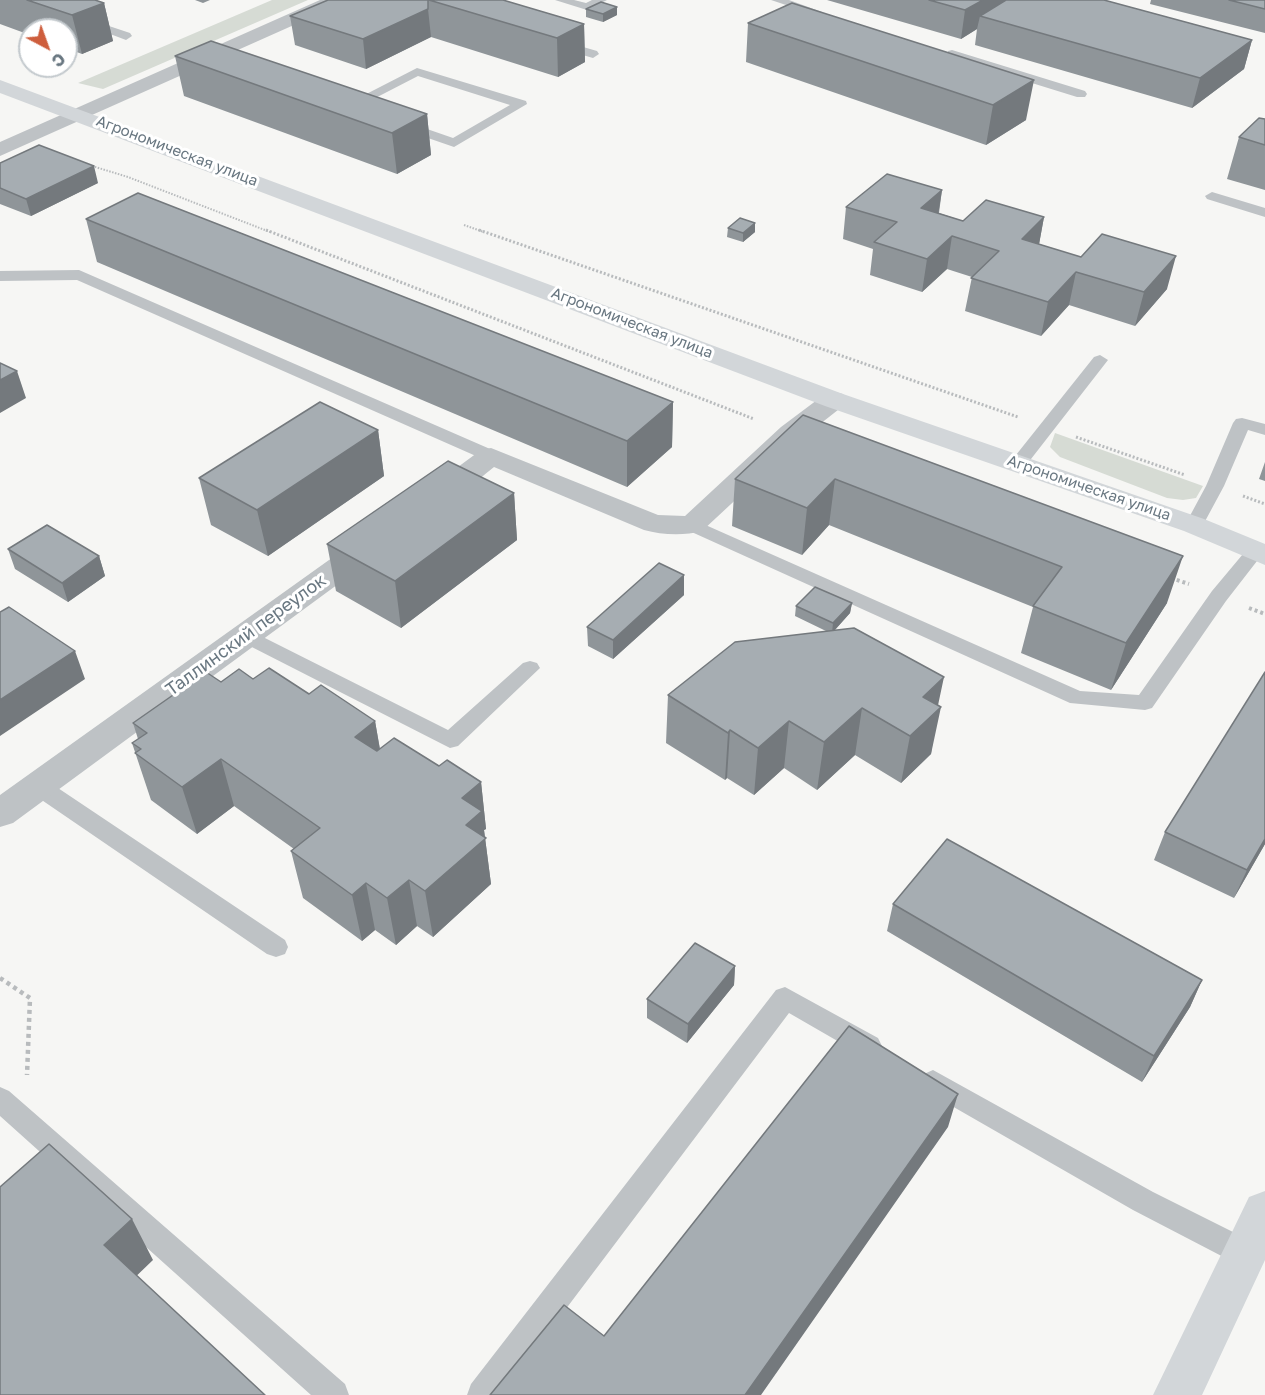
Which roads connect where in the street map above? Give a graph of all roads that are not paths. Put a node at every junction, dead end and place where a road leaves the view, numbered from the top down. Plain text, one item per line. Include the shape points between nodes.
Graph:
1 (335, 0) edge
2 (561, 0) edge
3 (601, 0) edge
4 (777, 0) edge
5 (70, 16) edge
6 (833, 17) edge
7 (126, 36) dead end
8 (547, 41) edge
9 (934, 49) edge
10 (592, 54) dead end
11 (212, 55) junction
12 (233, 63) edge
13 (0, 86) edge
14 (1081, 94) dead end
15 (79, 114) junction
16 (370, 114) edge
17 (391, 121) edge
18 (0, 150) edge
19 (1212, 196) dead end
20 (1265, 213) edge
21 (0, 276) edge
22 (1100, 360) dead end
23 (834, 400) junction
24 (1265, 430) edge
25 (491, 456) junction
26 (1018, 464) junction
27 (415, 512) edge
28 (692, 525) junction
29 (1194, 525) junction
30 (387, 533) edge
31 (1260, 553) edge
32 (247, 636) junction
33 (530, 668) dead end
34 (38, 786) junction
35 (0, 813) edge
36 (276, 947) dead end
37 (0, 1099) edge
38 (1265, 1212) edge
39 (1245, 1253) junction
40 (334, 1395) edge
41 (483, 1395) edge
42 (1177, 1395) edge

1 - 11 street
2 - 3 lane via 587,7
4 - 6 lane
5 - 7 lane
8 - 10 lane
9 - 14 lane
11 - 12 lane
11 - 15 street
13 - 15 street, Агрономическая улица
15 - 18 street
15 - 23 street, Агрономическая улица
16 - 17 lane via 344,104 417,72 521,104 454,143
19 - 20 lane
21 - 25 lane via 79,275
22 - 26 lane
23 - 26 street, Агрономическая улица
23 - 28 street via 791,433
24 - 29 lane via 1242,423
25 - 27 street
25 - 28 street via 654,524
26 - 29 street, Агрономическая улица
28 - 31 lane via 1077,698 1145,703 1219,596
29 - 31 street, Агрономическая улица
30 - 32 street, Таллинский переулок
32 - 33 lane via 450,740
32 - 34 street, Таллинский переулок
34 - 35 street, Таллинский переулок
34 - 36 lane
37 - 40 lane
38 - 39 street
39 - 41 lane via 1143,1201 785,998
39 - 42 street

